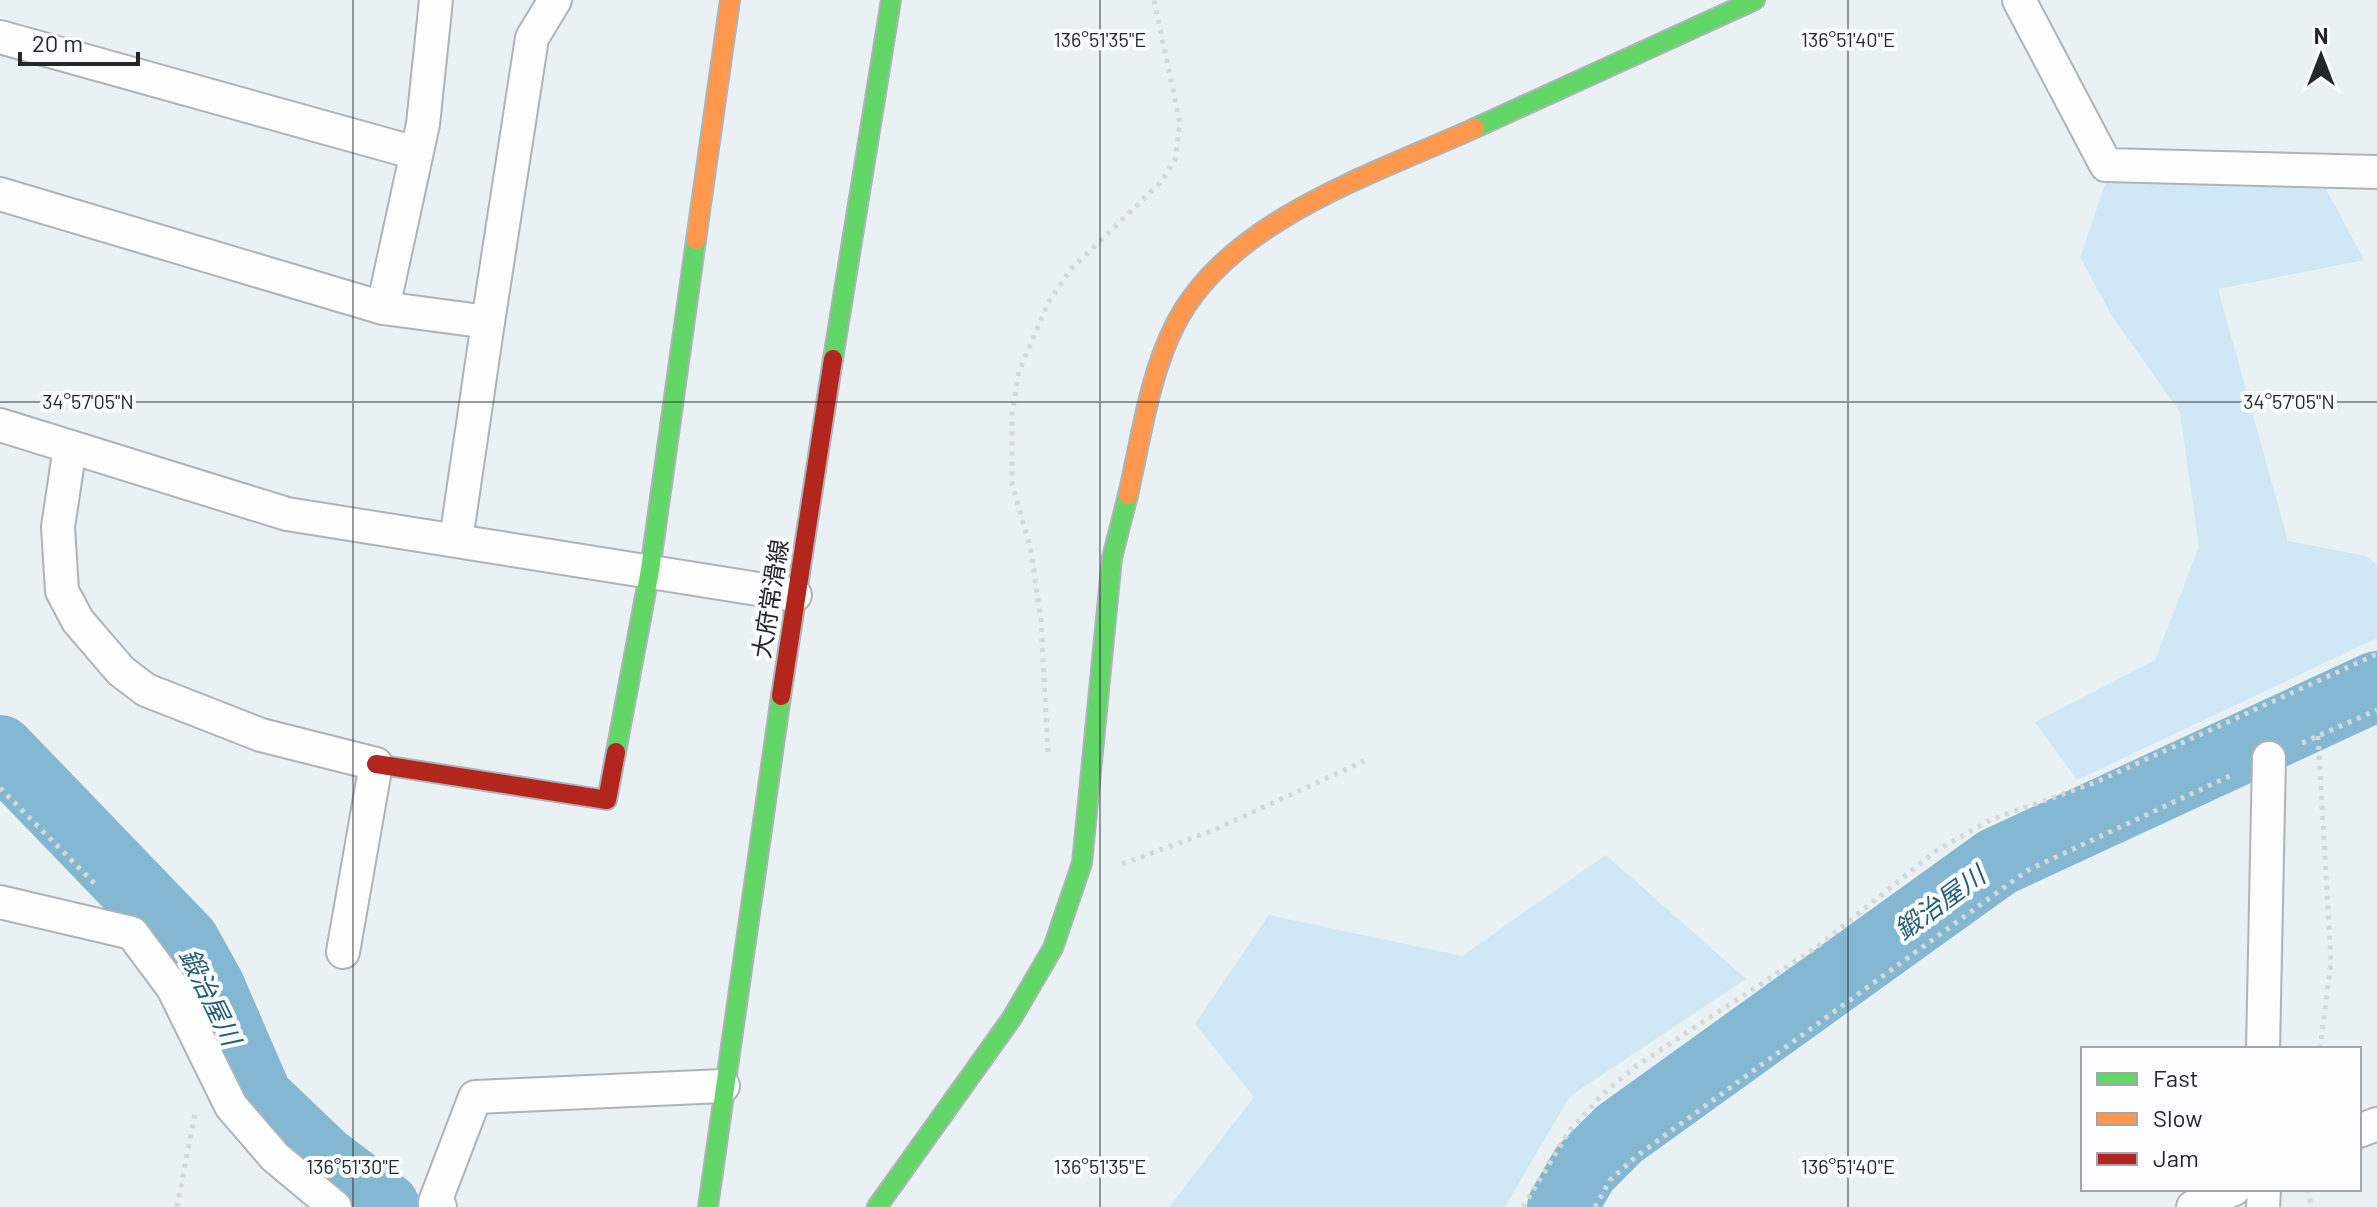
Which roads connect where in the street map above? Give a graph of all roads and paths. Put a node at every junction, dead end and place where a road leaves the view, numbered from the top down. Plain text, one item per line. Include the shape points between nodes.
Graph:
1 (436, 0) edge
2 (555, 0) edge
3 (730, 0) edge
4 (891, 0) edge
5 (1755, 0) edge
6 (2019, 0) edge
7 (0, 37) edge
8 (416, 153) junction
9 (2377, 172) edge
10 (0, 194) edge
11 (383, 308) junction
12 (488, 322) junction
13 (0, 425) edge
14 (70, 447) junction
15 (456, 540) junction
16 (650, 570) junction
17 (795, 595) junction
18 (2377, 654) edge
19 (2377, 710) edge
20 (2318, 736) junction
21 (2269, 758) junction
22 (376, 764) junction
23 (0, 788) edge
24 (0, 902) edge
25 (132, 933) junction
26 (343, 952) dead end
27 (2263, 1047) edge
28 (2320, 1047) edge
29 (219, 1081) junction
30 (723, 1086) junction
31 (2229, 1191) edge
32 (177, 1207) edge
33 (335, 1207) edge
34 (440, 1207) edge
35 (708, 1207) edge
36 (877, 1207) edge
37 (1523, 1207) edge
38 (1595, 1207) edge
39 (2193, 1207) edge

1 - 8 street
2 - 12 street via 532,38
3 - 16 street
4 - 17 street, 大府常滑線
5 - 36 street via 1316,201 1255,236 1191,297 1160,362 1112,558 1082,863 1058,933 1012,1018
6 - 9 street via 2106,165
7 - 8 street
8 - 11 street
10 - 11 street
11 - 12 street
12 - 15 street
13 - 14 street
14 - 15 street via 287,514
14 - 22 street via 58,527 62,591 78,621 121,671 146,690 261,735
15 - 16 street
16 - 17 street
16 - 22 street via 607,800
17 - 30 street, 大府常滑線
18 - 37 path via 2094,783 1990,820 1936,851 1817,947 1636,1066 1603,1094 1570,1130
19 - 20 path
20 - 21 path
20 - 28 path via 2331,962
21 - 27 street
21 - 38 path via 2028,870 1638,1155 1610,1180
22 - 26 street
23 - 25 path via 95,884
24 - 25 street
25 - 29 street via 173,988
29 - 32 path via 198,1092
29 - 33 street via 231,1106 275,1157
30 - 34 street via 475,1097 435,1202
30 - 35 street, 大府常滑線
31 - 39 street

